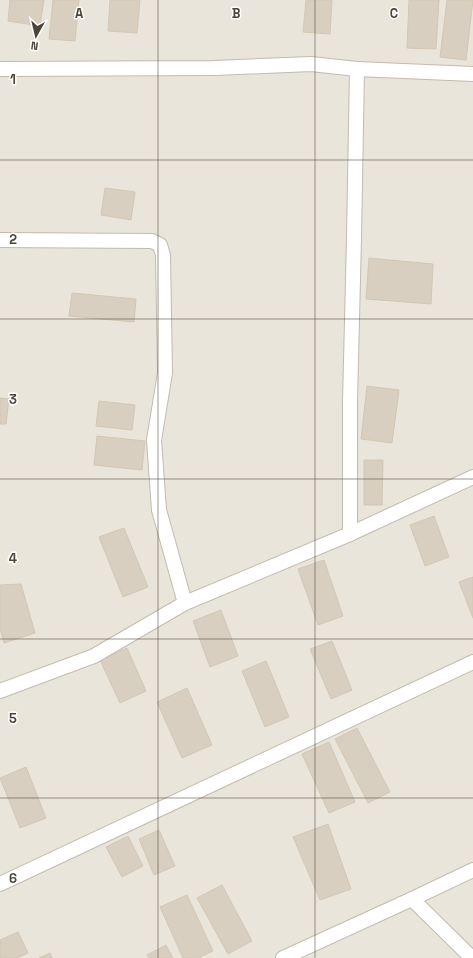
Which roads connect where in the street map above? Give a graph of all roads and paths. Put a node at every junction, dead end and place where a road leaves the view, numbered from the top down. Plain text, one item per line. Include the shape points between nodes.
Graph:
1 (0, 69) edge
2 (357, 69) junction
3 (473, 74) edge
4 (0, 240) edge
5 (473, 477) edge
6 (350, 534) junction
7 (185, 603) junction
8 (473, 662) edge
9 (0, 691) edge
10 (473, 870) edge
11 (0, 884) edge
12 (412, 899) junction
13 (283, 958) edge
14 (472, 958) edge

1 - 2 street via 215,68 311,64
2 - 3 street
2 - 6 street
4 - 7 street via 152,241 160,245 163,255 165,373 154,440 159,510
5 - 6 street
6 - 7 street
7 - 9 street via 94,656
8 - 11 street
10 - 12 street
12 - 13 street
12 - 14 street

